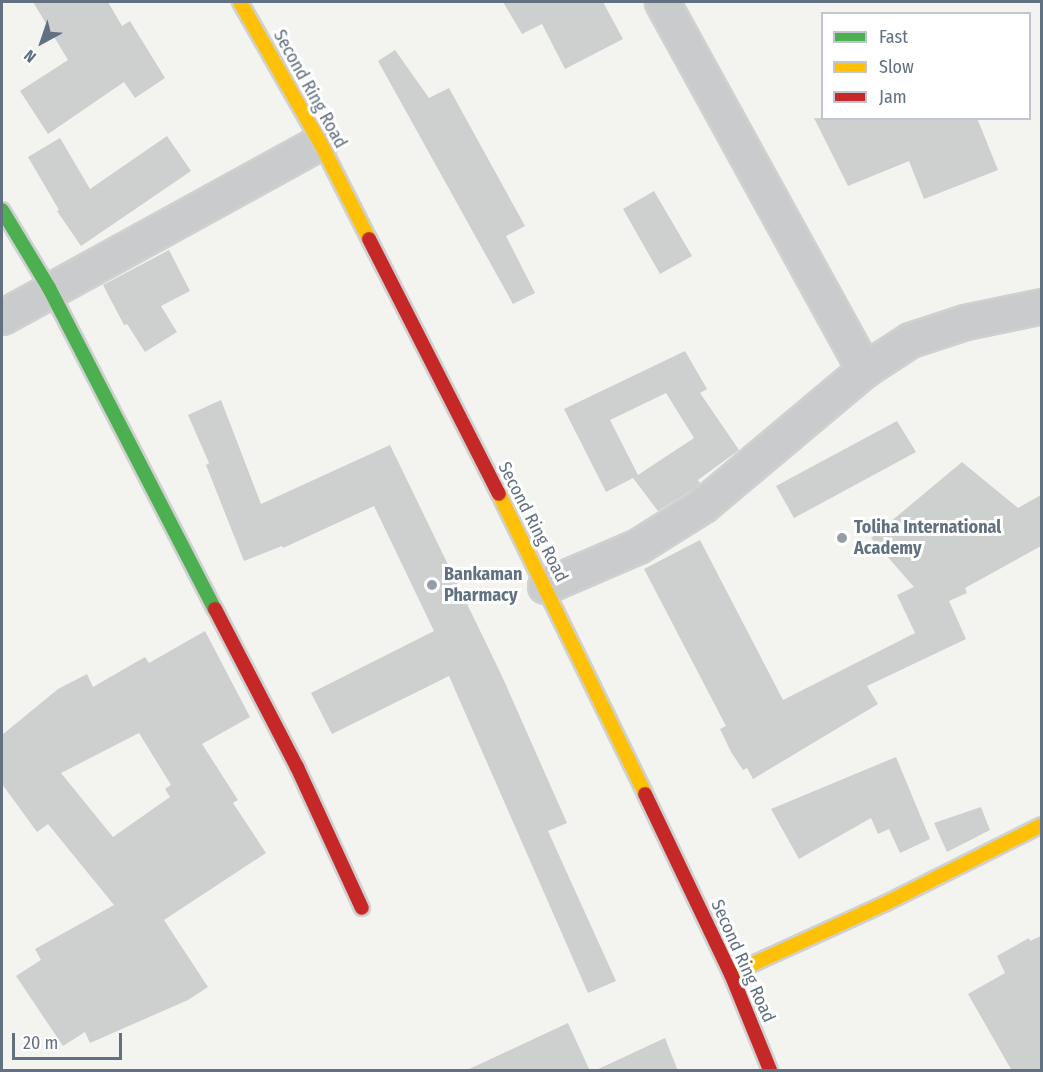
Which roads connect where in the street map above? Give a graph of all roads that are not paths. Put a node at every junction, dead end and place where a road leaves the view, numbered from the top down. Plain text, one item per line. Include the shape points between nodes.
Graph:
1 (240, 2) edge
2 (662, 2) edge
3 (320, 142) junction
4 (2, 210) edge
5 (49, 288) junction
6 (1041, 306) edge
7 (2, 316) edge
8 (864, 370) junction
9 (545, 586) junction
10 (1041, 825) edge
11 (362, 908) dead end
12 (731, 975) junction
13 (770, 1071) edge

1 - 3 main road, Second Ring Road
2 - 8 street
3 - 5 street
3 - 9 main road, Second Ring Road
4 - 5 main road
5 - 7 street
5 - 11 main road via 297,767
6 - 8 street via 965,322 910,340
8 - 9 street via 703,505 638,546
9 - 12 main road, Second Ring Road
10 - 12 main road
12 - 13 main road, Second Ring Road

